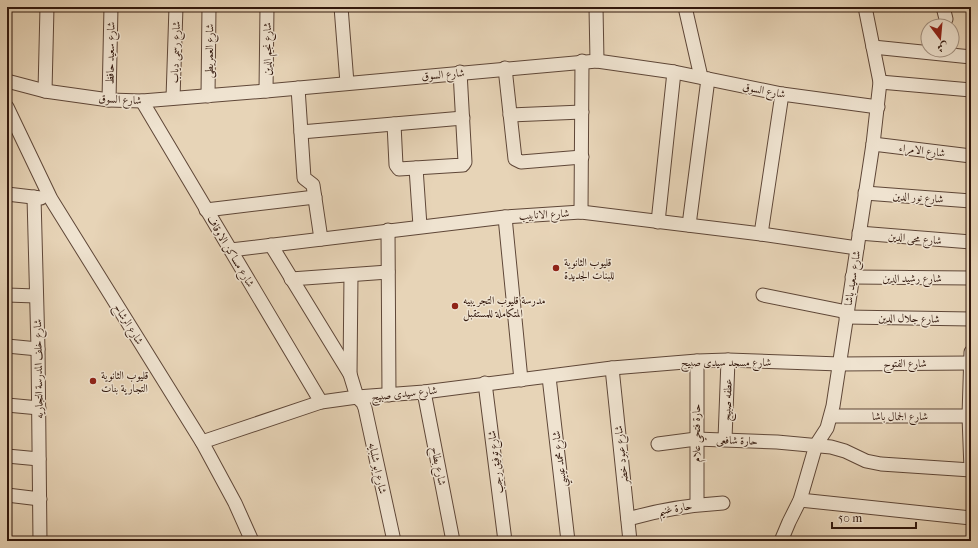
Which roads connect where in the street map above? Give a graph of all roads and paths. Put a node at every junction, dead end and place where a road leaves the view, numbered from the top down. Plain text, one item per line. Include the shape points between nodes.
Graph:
1 (47, 7) edge
2 (111, 7) edge
3 (176, 7) edge
4 (209, 7) edge
5 (267, 7) edge
6 (341, 7) edge
7 (596, 7) edge
8 (685, 7) edge
9 (865, 7) edge
10 (873, 47) junction
11 (971, 57) edge
12 (582, 61) junction
13 (597, 61) junction
14 (504, 68) junction
15 (460, 72) junction
16 (674, 72) junction
17 (704, 78) junction
18 (7, 81) edge
19 (880, 82) junction
20 (347, 84) junction
21 (298, 88) junction
22 (971, 90) edge
23 (45, 91) junction
24 (266, 91) junction
25 (782, 94) junction
26 (208, 96) junction
27 (174, 98) junction
28 (109, 100) junction
29 (142, 101) junction
30 (7, 107) edge
31 (878, 107) junction
32 (582, 112) junction
33 (510, 115) junction
34 (463, 118) junction
35 (394, 124) junction
36 (301, 132) junction
37 (873, 144) junction
38 (971, 156) edge
39 (582, 157) junction
40 (416, 168) junction
41 (865, 193) junction
42 (7, 194) edge
43 (34, 197) junction
44 (315, 197) junction
45 (52, 199) junction
46 (971, 201) edge
47 (206, 210) junction
48 (581, 212) junction
49 (505, 217) junction
50 (658, 222) junction
51 (689, 225) junction
52 (420, 226) junction
53 (388, 230) junction
54 (761, 234) junction
55 (859, 234) junction
56 (321, 239) junction
57 (971, 242) edge
58 (271, 245) junction
59 (857, 248) junction
60 (231, 250) junction
61 (388, 272) junction
62 (351, 274) junction
63 (852, 277) junction
64 (971, 278) edge
65 (291, 279) junction
66 (7, 295) edge
67 (763, 295) dead end
68 (36, 296) junction
69 (847, 314) junction
70 (971, 319) edge
71 (7, 346) edge
72 (38, 349) junction
73 (971, 358) edge
74 (728, 360) junction
75 (697, 361) junction
76 (840, 364) junction
77 (612, 368) junction
78 (350, 374) junction
79 (549, 377) junction
80 (521, 380) junction
81 (485, 384) junction
82 (424, 392) junction
83 (390, 394) junction
84 (357, 397) junction
85 (321, 402) junction
86 (7, 405) edge
87 (39, 408) junction
88 (970, 408) edge
89 (831, 416) junction
90 (725, 439) junction
91 (696, 440) junction
92 (202, 442) junction
93 (658, 444) dead end
94 (816, 445) junction
95 (7, 456) edge
96 (39, 459) junction
97 (971, 470) edge
98 (7, 495) edge
99 (40, 499) junction
100 (800, 500) junction
101 (722, 503) dead end
102 (697, 504) junction
103 (971, 518) edge
104 (628, 519) junction
105 (40, 541) edge
106 (247, 541) edge
107 (252, 541) edge
108 (394, 541) edge
109 (453, 541) edge
110 (505, 541) edge
111 (568, 541) edge
112 (630, 541) edge
113 (781, 541) edge

1 - 23 street
2 - 28 street, شارع سعيد حافظ
3 - 27 street, شارع رسمى دياب
4 - 26 street, شارع العمريطى
5 - 24 street, شارع نجم الدين
6 - 20 street
7 - 13 street
8 - 17 street
9 - 10 street, شارع سعيد باشا
10 - 11 street
10 - 19 street, شارع سعيد باشا
12 - 13 street, شارع السوق
12 - 14 street, شارع السوق
12 - 32 street
13 - 16 street, شارع السوق
14 - 15 street, شارع السوق
14 - 33 street
15 - 20 street, شارع السوق
15 - 34 street
16 - 17 street, شارع السوق
16 - 50 street
17 - 25 street, شارع السوق
17 - 51 street
18 - 23 street, شارع السوق
19 - 22 street
19 - 31 street, شارع سعيد باشا
20 - 21 street, شارع السوق
21 - 24 street, شارع السوق
21 - 36 street
23 - 28 street, شارع السوق
24 - 26 street, شارع السوق
25 - 31 street, شارع السوق
25 - 54 street
26 - 27 street, شارع السوق
27 - 29 street, شارع السوق
28 - 29 street, شارع السوق
29 - 47 street, شارع مساكن الاوقاف
30 - 45 street, شارع الرشاح
31 - 37 street, شارع سعيد باشا
32 - 33 street
32 - 39 street
33 - 39 street via 514,156 517,160 521,162
34 - 35 street
34 - 40 street via 464,164
35 - 36 street
35 - 40 street via 397,166 400,169
36 - 44 street via 304,178 313,185
37 - 38 street, شارع الامراء
37 - 41 street, شارع سعيد باشا
39 - 48 street
40 - 52 street
41 - 46 street, شارع نور الدين
41 - 55 street, شارع سعيد باشا
42 - 43 street
43 - 45 street
43 - 68 street, شارع خلف المدرسة التجاريه
44 - 47 street
44 - 56 street
45 - 92 street, شارع الرشاح
47 - 60 street, شارع مساكن الاوقاف
48 - 49 street, شارع الانابيب
48 - 50 street, شارع الانابيب
49 - 52 street, شارع الانابيب
49 - 80 street
50 - 51 street, شارع الانابيب
51 - 54 street, شارع الانابيب
52 - 53 street, شارع الانابيب
53 - 56 street, شارع الانابيب
53 - 61 street
54 - 59 street, شارع الانابيب
55 - 57 street, شارع محى الدين
55 - 59 street, شارع سعيد باشا
56 - 58 street, شارع الانابيب
58 - 60 street, شارع الانابيب
58 - 65 street
59 - 63 street, شارع سعيد باشا
60 - 85 street, شارع مساكن الاوقاف
61 - 62 street
61 - 83 street
62 - 65 street
62 - 78 street
63 - 64 street, شارع رشيد الدين
63 - 69 street, شارع سعيد باشا
65 - 78 street
66 - 68 street
67 - 69 street, شارع جلال الدين
68 - 72 street, شارع خلف المدرسة التجاريه
69 - 70 street, شارع جلال الدين
69 - 76 street, شارع سعيد باشا
71 - 72 street
72 - 87 street, شارع خلف المدرسة التجاريه
73 - 76 street, شارع الفتوح
73 - 88 street
74 - 75 street, شارع مسجد سيدى صبيح
74 - 76 street, شارع مسجد سيدى صبيح
74 - 90 street, عطفه صبيح
75 - 77 street, شارع مسجد سيدى صبيح
75 - 91 street, حارة فتحي علام
76 - 89 street, شارع سعيد باشا
77 - 79 street, شارع سيدى صبيح
77 - 104 street, شارع عبود خضر
78 - 84 street, شارع ابو شلبايه
79 - 80 street, شارع سيدى صبيح
79 - 111 street, شارع محمد عيسي
80 - 81 street, شارع سيدى صبيح
81 - 82 street, شارع سيدى صبيح
81 - 110 street, شارع توفيق رجب
82 - 83 street, شارع سيدى صبيح
82 - 109 street, شارع بطاح
83 - 84 street, شارع سيدى صبيح
84 - 85 street, شارع سيدى صبيح
84 - 108 street, شارع ابو شلبايه via 365,408
85 - 92 street, شارع سيدى صبيح
86 - 87 street
87 - 96 street, شارع خلف المدرسة التجاريه
88 - 89 street, شارع الجمال باشا
88 - 97 street
89 - 94 street, شارع سعيد باشا
90 - 91 street, حارة شافعى
90 - 94 street, حارة شافعى
91 - 93 street, حارة شافعى
91 - 102 street, حارة فتحي علام
92 - 107 street, شارع الرشاح
94 - 97 street, حارة شافعى via 831,447 881,464
94 - 100 street, شارع سعيد باشا
95 - 96 street
96 - 99 street, شارع خلف المدرسة التجاريه
98 - 99 street
99 - 105 street, شارع خلف المدرسة التجاريه
100 - 103 street
100 - 113 street, شارع سعيد باشا
101 - 102 street, حارة غنيم
102 - 104 street, حارة غنيم
104 - 112 street, شارع عبود خضر
106 - 107 street

